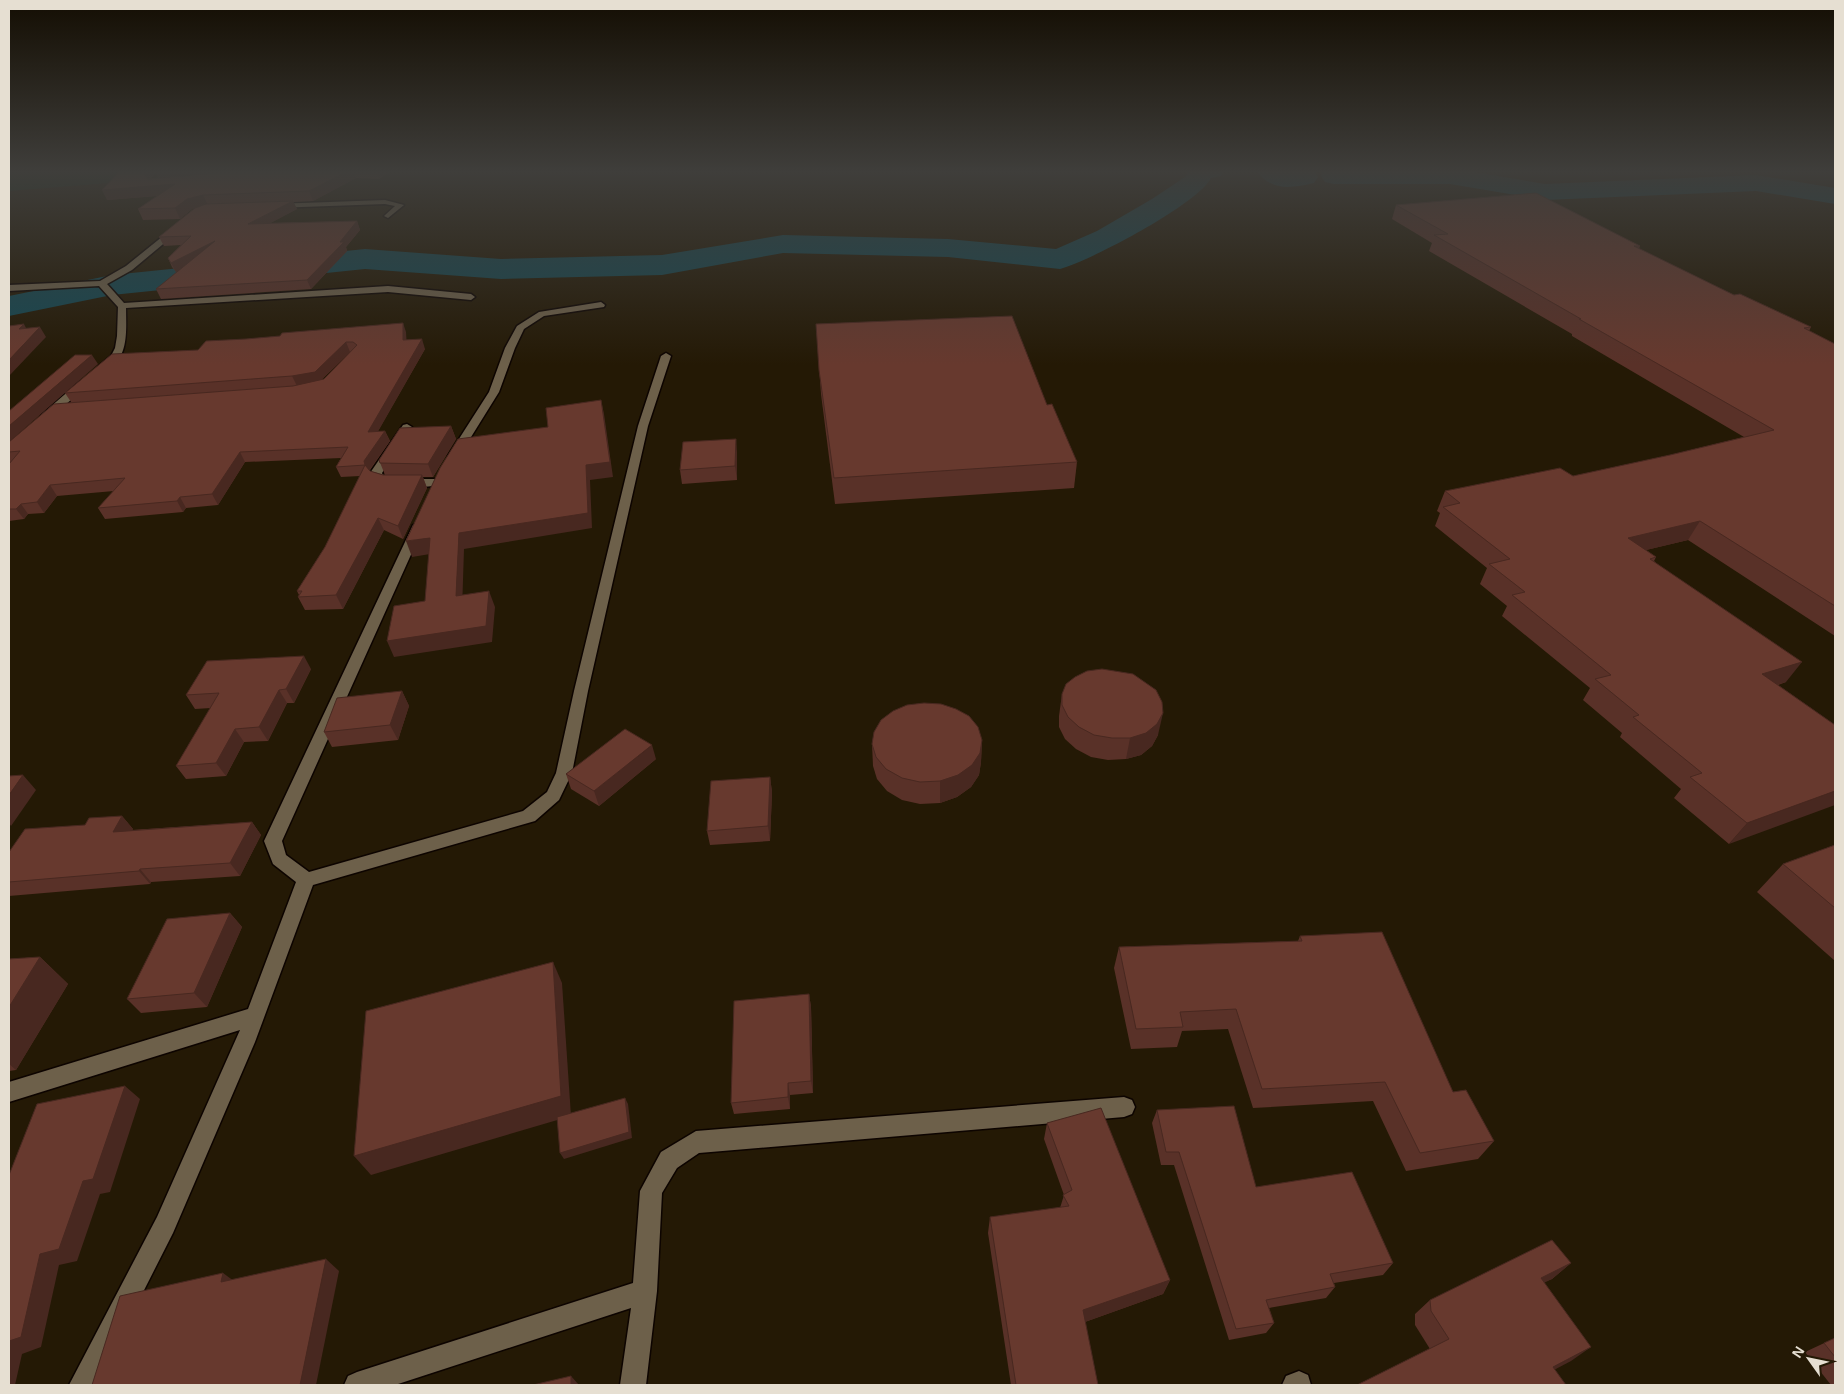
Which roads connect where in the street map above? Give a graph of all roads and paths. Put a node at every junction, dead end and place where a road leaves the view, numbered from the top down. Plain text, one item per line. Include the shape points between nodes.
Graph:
1 (170, 235) edge
2 (104, 286) junction
3 (9, 288) edge
4 (470, 297) dead end
5 (600, 305) dead end
6 (122, 306) junction
7 (666, 356) dead end
8 (75, 407) edge
9 (55, 409) junction
10 (35, 426) edge
11 (407, 427) edge
12 (443, 474) junction
13 (306, 880) junction
14 (254, 1016) junction
15 (9, 1092) edge
16 (1124, 1107) dead end
17 (645, 1291) junction
18 (82, 1385) edge
19 (357, 1385) edge
20 (633, 1385) edge

1 - 2 street
2 - 3 street
2 - 6 street
4 - 6 street via 388,289
5 - 12 street via 542,314 520,328 494,392
6 - 9 street via 123,332 117,355
7 - 13 street via 643,426 564,773 553,796 529,816
8 - 9 street
9 - 10 street
11 - 12 street via 376,473 380,480 389,483
12 - 13 street via 273,841 279,859
13 - 14 street
14 - 15 street
14 - 18 street via 165,1225
16 - 17 street via 696,1142 670,1160 652,1191
17 - 19 street
17 - 20 street

